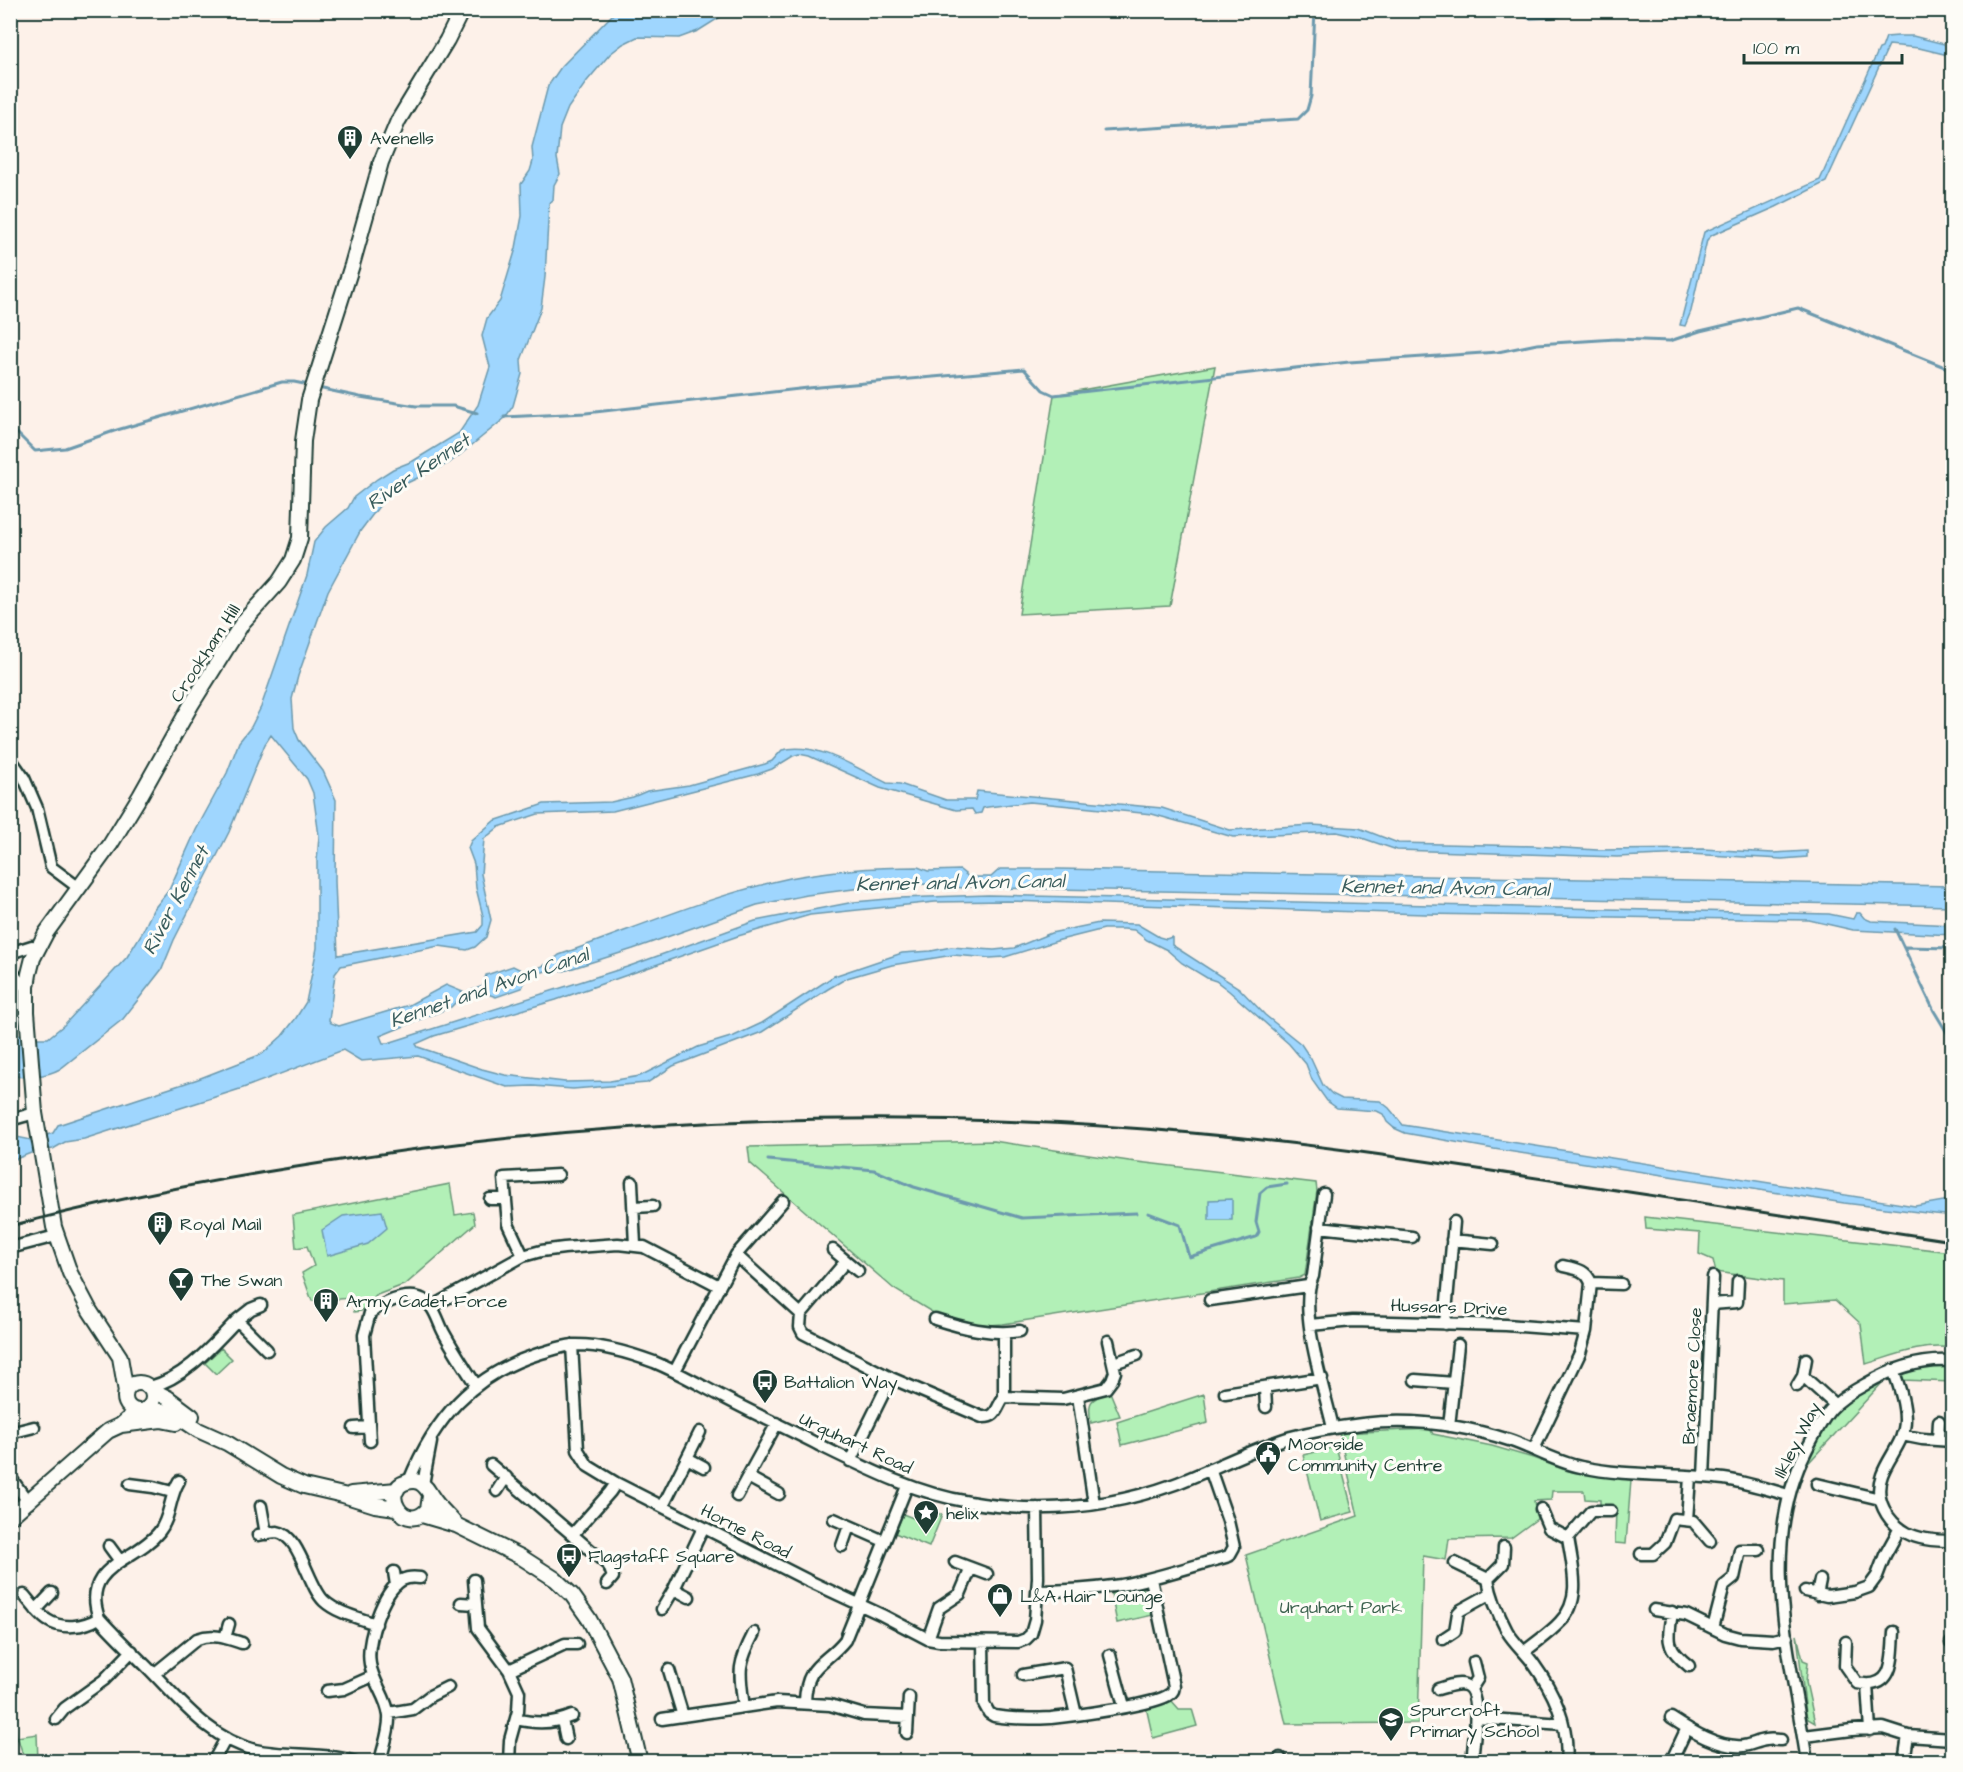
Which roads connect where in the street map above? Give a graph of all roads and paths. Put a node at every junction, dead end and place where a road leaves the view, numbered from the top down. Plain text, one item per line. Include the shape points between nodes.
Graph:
1 (462, 10) edge
2 (10, 758) edge
3 (79, 888) junction
4 (38, 948) junction
5 (10, 953) edge
6 (10, 969) edge
7 (27, 987) junction
8 (35, 1118) junction
9 (10, 1120) edge
10 (558, 1175) dead end
11 (632, 1182) dead end
12 (1323, 1194) dead end
13 (490, 1199) dead end
14 (505, 1199) junction
15 (783, 1200) dead end
16 (653, 1206) dead end
17 (634, 1207) junction
18 (1454, 1222) dead end
19 (1319, 1227) junction
20 (56, 1236) junction
21 (1412, 1237) dead end
22 (1452, 1240) junction
23 (1493, 1244) dead end
24 (635, 1245) junction
25 (10, 1248) edge
26 (833, 1250) dead end
27 (736, 1254) junction
28 (523, 1256) junction
29 (846, 1261) junction
30 (1563, 1266) dead end
31 (858, 1270) dead end
32 (1713, 1277) dead end
33 (1738, 1281) dead end
34 (1591, 1283) junction
35 (1621, 1284) dead end
36 (718, 1286) junction
37 (1308, 1286) junction
38 (1210, 1300) dead end
39 (1712, 1304) junction
40 (261, 1305) dead end
41 (432, 1308) junction
42 (801, 1314) junction
43 (935, 1319) dead end
44 (237, 1320) junction
45 (1445, 1324) junction
46 (1310, 1325) junction
47 (1020, 1331) dead end
48 (1587, 1331) junction
49 (1004, 1333) junction
50 (1108, 1341) dead end
51 (572, 1345) junction
52 (1458, 1345) dead end
53 (267, 1350) dead end
54 (1137, 1355) dead end
55 (120, 1357) junction
56 (1806, 1359) dead end
57 (1953, 1361) edge
58 (1114, 1363) junction
59 (675, 1371) junction
60 (1893, 1371) junction
61 (891, 1378) junction
62 (1322, 1378) junction
63 (1415, 1380) dead end
64 (1454, 1383) junction
65 (476, 1385) junction
66 (146, 1387) junction
67 (1265, 1388) junction
68 (1225, 1393) dead end
69 (125, 1395) junction
70 (1078, 1396) junction
71 (1004, 1397) junction
72 (1834, 1404) junction
73 (1266, 1407) dead end
74 (142, 1410) junction
75 (1939, 1422) dead end
76 (777, 1423) junction
77 (121, 1425) junction
78 (1449, 1426) junction
79 (33, 1427) dead end
80 (369, 1427) junction
81 (354, 1428) dead end
82 (1334, 1428) junction
83 (198, 1430) junction
84 (108, 1431) junction
85 (700, 1432) dead end
86 (10, 1433) edge
87 (1902, 1435) junction
88 (433, 1436) junction
89 (1938, 1440) junction
90 (370, 1441) dead end
91 (1953, 1441) edge
92 (227, 1443) junction
93 (1534, 1449) junction
94 (687, 1458) junction
95 (850, 1461) junction
96 (490, 1465) dead end
97 (704, 1467) dead end
98 (1210, 1468) junction
99 (10, 1477) edge
100 (506, 1477) junction
101 (748, 1477) junction
102 (1690, 1477) junction
103 (1704, 1477) junction
104 (179, 1481) dead end
105 (409, 1481) junction
106 (616, 1483) junction
107 (130, 1484) dead end
108 (1817, 1484) dead end
109 (907, 1486) junction
110 (397, 1490) junction
111 (427, 1490) junction
112 (497, 1491) dead end
113 (172, 1492) junction
114 (779, 1494) dead end
115 (343, 1495) junction
116 (1788, 1495) junction
117 (738, 1496) dead end
118 (1880, 1499) junction
119 (29, 1503) junction
120 (1094, 1504) junction
121 (261, 1506) dead end
122 (663, 1506) junction
123 (396, 1508) junction
124 (1038, 1508) junction
125 (1541, 1509) dead end
126 (1611, 1511) dead end
127 (422, 1515) junction
128 (10, 1517) edge
129 (834, 1519) dead end
130 (1687, 1520) junction
131 (456, 1525) junction
132 (849, 1526) junction
133 (703, 1528) junction
134 (1900, 1528) junction
135 (573, 1534) junction
136 (1568, 1538) junction
137 (884, 1541) junction
138 (1710, 1541) dead end
139 (1953, 1541) edge
140 (109, 1546) dead end
141 (842, 1546) dead end
142 (1504, 1547) dead end
143 (1759, 1550) dead end
144 (1641, 1554) dead end
145 (120, 1561) junction
146 (956, 1562) dead end
147 (1455, 1563) dead end
148 (971, 1568) junction
149 (394, 1572) dead end
150 (987, 1574) dead end
151 (420, 1578) dead end
152 (1151, 1579) junction
153 (1488, 1579) junction
154 (474, 1580) dead end
155 (1820, 1580) dead end
156 (607, 1584) dead end
157 (396, 1585) junction
158 (674, 1589) junction
159 (1038, 1591) junction
160 (1805, 1591) dead end
161 (52, 1593) dead end
162 (1490, 1594) junction
163 (24, 1595) dead end
164 (1817, 1595) junction
165 (689, 1598) dead end
166 (461, 1603) dead end
167 (475, 1604) junction
168 (859, 1605) junction
169 (662, 1609) dead end
170 (36, 1610) junction
171 (1654, 1610) dead end
172 (1672, 1612) junction
173 (99, 1618) junction
174 (229, 1624) dead end
175 (376, 1624) junction
176 (1713, 1628) junction
177 (1894, 1632) dead end
178 (754, 1633) dead end
179 (1787, 1637) junction
180 (225, 1638) junction
181 (928, 1639) junction
182 (1443, 1639) dead end
183 (983, 1642) junction
184 (1846, 1642) dead end
185 (242, 1643) dead end
186 (577, 1644) dead end
187 (132, 1651) junction
188 (1524, 1652) junction
189 (1110, 1654) dead end
190 (1474, 1662) dead end
191 (1689, 1665) dead end
192 (509, 1670) junction
193 (669, 1670) dead end
194 (154, 1674) junction
195 (1023, 1675) dead end
196 (373, 1676) junction
197 (1867, 1685) junction
198 (448, 1687) dead end
199 (1438, 1689) dead end
200 (1471, 1689) junction
201 (327, 1691) dead end
202 (60, 1696) dead end
203 (909, 1697) dead end
204 (805, 1702) junction
205 (1124, 1706) junction
206 (744, 1707) junction
207 (65, 1708) junction
208 (389, 1713) junction
209 (1076, 1715) junction
210 (683, 1716) junction
211 (908, 1717) junction
212 (1476, 1718) junction
213 (1671, 1718) dead end
214 (56, 1719) dead end
215 (516, 1719) junction
216 (662, 1719) dead end
217 (1563, 1724) junction
218 (1687, 1728) junction
219 (1870, 1730) junction
220 (907, 1733) dead end
221 (1804, 1736) junction
222 (1908, 1736) junction
223 (226, 1738) junction
224 (566, 1739) dead end
225 (1953, 1739) edge
226 (1781, 1740) dead end
227 (323, 1759) edge
228 (213, 1761) edge
229 (355, 1761) edge
230 (380, 1761) edge
231 (509, 1761) edge
232 (640, 1761) edge
233 (1472, 1761) edge
234 (1566, 1761) edge
235 (1671, 1761) edge
236 (1807, 1761) edge
237 (1904, 1761) edge

1 - 3 street, Crookham Hill via 387,142 309,400 303,441 300,538 293,560 243,622 140,796
2 - 3 street via 37,808 51,867
3 - 4 street, Crookham Hill
4 - 5 street via 32,946
4 - 7 street, Crookham Hill
6 - 7 street
7 - 8 street, Crookham Hill
8 - 9 street
8 - 20 street, Crookham Hill
10 - 14 street via 504,1178
11 - 17 street
12 - 19 street
13 - 14 street
14 - 28 street via 508,1224
15 - 27 street
16 - 17 street
17 - 24 street
18 - 22 street
19 - 21 street
19 - 37 street via 1313,1276
20 - 25 street
20 - 55 street, Crookham Hill via 90,1311
22 - 23 street
22 - 45 street
24 - 28 street via 550,1249
24 - 36 street
26 - 29 street
27 - 36 street
27 - 42 street
28 - 41 street
29 - 31 street
29 - 42 street
30 - 34 street via 1582,1271
32 - 39 street, Braemore Close
33 - 39 street via 1737,1302
34 - 35 street
34 - 48 street
36 - 59 street
37 - 38 street
37 - 46 street
39 - 103 street, Braemore Close
40 - 44 street
41 - 65 street
41 - 80 street via 409,1296 370,1313 364,1335
42 - 61 street via 803,1333
43 - 49 street
44 - 53 street
44 - 66 street via 189,1366 165,1383
45 - 46 street, Hussars Drive via 1353,1321
45 - 48 street, Hussars Drive
46 - 62 street
47 - 49 street
48 - 93 street
49 - 71 street
50 - 58 street
51 - 59 street, Urquhart Road via 624,1353
51 - 65 street, Urquhart Road via 511,1364
51 - 106 street, Horne Road via 578,1450 588,1466
52 - 64 street
54 - 58 street
55 - 66 street, Crookham Hill
55 - 69 street
56 - 72 street via 1800,1381
57 - 60 street, Ilkley Way via 1925,1361
58 - 70 street via 1114,1376 1106,1388
59 - 76 street, Urquhart Road
60 - 72 street, Ilkley Way
60 - 87 street via 1904,1406
61 - 71 street via 982,1417 995,1414
61 - 95 street
62 - 67 street
62 - 82 street
63 - 64 street
64 - 78 street
65 - 88 street, Urquhart Road
66 - 69 street via 130,1386
66 - 74 street via 154,1399
66 - 92 street via 168,1398
67 - 68 street
67 - 73 street
69 - 74 street via 129,1407
69 - 84 street
70 - 71 street via 1045,1400
70 - 120 street
72 - 116 street, Ilkley Way via 1800,1461
74 - 77 street
74 - 83 street via 177,1416
75 - 89 street
76 - 95 street, Urquhart Road
76 - 101 street
77 - 83 street via 161,1420
77 - 84 street
78 - 82 street, Urquhart Road via 1381,1422
78 - 93 street, Urquhart Road
79 - 86 street
80 - 81 street
80 - 90 street
82 - 98 street, Urquhart Road via 1291,1437
83 - 92 street
84 - 119 street
85 - 94 street
87 - 89 street
87 - 118 street via 1882,1475
88 - 105 street, Urquhart Road via 419,1455
88 - 111 street, Urquhart Road
89 - 91 street
92 - 115 street via 293,1482
93 - 102 street, Urquhart Road via 1581,1467
94 - 97 street
94 - 122 street
95 - 109 street, Urquhart Road
96 - 100 street
98 - 120 street, Urquhart Road via 1143,1494
98 - 152 street via 1228,1521 1232,1553
99 - 119 street
100 - 112 street
100 - 135 street
101 - 114 street
101 - 117 street
102 - 103 street
102 - 130 street
103 - 116 street
104 - 113 street
105 - 110 street
105 - 111 street
106 - 122 street, Horne Road
106 - 135 street
107 - 113 street
108 - 118 street via 1831,1483
109 - 124 street, Urquhart Road via 971,1503
109 - 137 street
110 - 115 street
110 - 123 street
111 - 127 street via 430,1505
111 - 131 street
113 - 145 street via 169,1513 158,1533
115 - 123 street
116 - 179 street, Ilkley Way via 1779,1561
118 - 134 street
119 - 128 street
120 - 124 street, Urquhart Road
121 - 175 street via 262,1534 278,1532 287,1536 318,1595 337,1609
122 - 133 street, Horne Road
123 - 127 street via 410,1517
124 - 159 street
125 - 136 street via 1549,1528
126 - 136 street via 1591,1511
127 - 131 street
129 - 132 street
130 - 138 street via 1693,1521
130 - 144 street via 1674,1519 1665,1543 1653,1554
131 - 232 street via 539,1567 582,1607 620,1678
132 - 137 street
132 - 141 street
133 - 158 street
133 - 168 street, Horne Road
134 - 139 street via 1918,1537
134 - 164 street via 1869,1587
135 - 156 street via 612,1570 613,1577
136 - 188 street via 1575,1586 1572,1602 1559,1624
137 - 168 street
140 - 145 street
142 - 153 street via 1503,1564
143 - 176 street via 1740,1550 1734,1578 1724,1586
145 - 173 street via 99,1580 95,1602
146 - 148 street
147 - 153 street
148 - 150 street
148 - 181 street via 960,1594 939,1608
149 - 157 street
151 - 157 street via 408,1578
152 - 159 street via 1095,1589
152 - 205 street via 1173,1690 1161,1699
153 - 162 street
154 - 167 street
155 - 164 street
157 - 175 street
158 - 165 street
158 - 169 street
159 - 183 street, Horne Road via 1035,1620 1026,1639
160 - 164 street
161 - 170 street
162 - 182 street via 1461,1610 1455,1631
162 - 188 street via 1508,1632
163 - 170 street
166 - 167 street
167 - 192 street via 478,1628
168 - 181 street, Horne Road
168 - 204 street via 845,1640 818,1664 807,1680
170 - 173 street via 56,1624 84,1625
171 - 172 street
172 - 176 street
172 - 191 street via 1668,1642 1673,1653
173 - 187 street
174 - 180 street
175 - 196 street via 368,1655
176 - 179 street via 1750,1639
177 - 197 street via 1892,1669 1881,1681
178 - 206 street via 740,1663
179 - 221 street, Ilkley Way
180 - 185 street
180 - 194 street via 197,1639
181 - 183 street, Horne Road
183 - 209 street via 984,1704 989,1713 1019,1718
184 - 197 street via 1845,1666 1857,1683
186 - 192 street via 564,1639
187 - 194 street
187 - 207 street via 104,1680
188 - 217 street via 1558,1703
189 - 205 street
190 - 200 street via 1478,1678
192 - 215 street via 519,1692
193 - 210 street
194 - 223 street via 200,1721
195 - 209 street via 1065,1668
196 - 201 street via 344,1689
196 - 208 street
197 - 219 street
198 - 208 street via 413,1708
199 - 200 street via 1458,1684
200 - 212 street
202 - 207 street
203 - 211 street
204 - 206 street via 777,1701
204 - 211 street via 864,1715
205 - 209 street
206 - 210 street
207 - 214 street
208 - 230 street
210 - 216 street
211 - 220 street
212 - 217 street
212 - 233 street
213 - 218 street
215 - 224 street via 538,1724 567,1718
215 - 231 street
217 - 234 street
218 - 226 street via 1710,1740 1739,1746 1755,1744 1766,1735
218 - 235 street
219 - 221 street
219 - 222 street via 1883,1728
221 - 236 street, Ilkley Way
222 - 225 street
222 - 237 street
223 - 227 street via 266,1752
223 - 228 street
227 - 229 street

